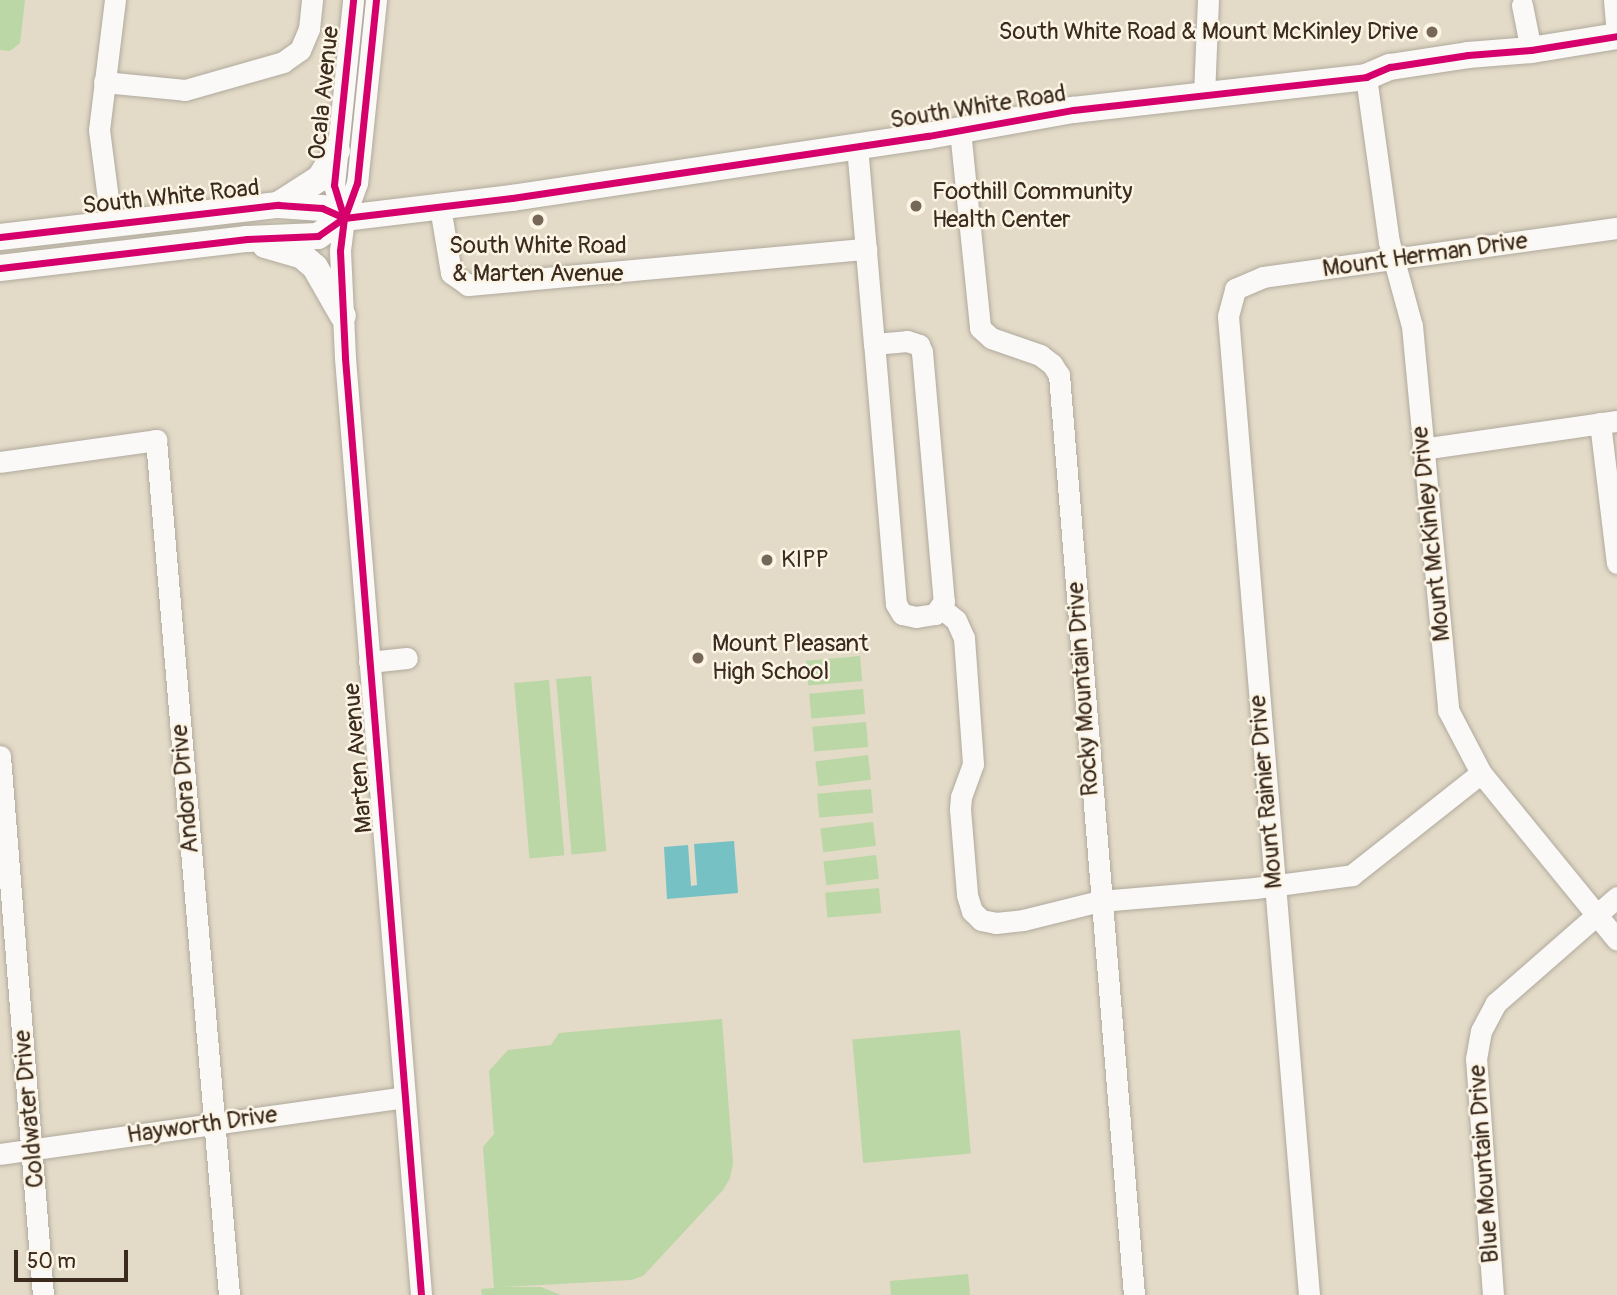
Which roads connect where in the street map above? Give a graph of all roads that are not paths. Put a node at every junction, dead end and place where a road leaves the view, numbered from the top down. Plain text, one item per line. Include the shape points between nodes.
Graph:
1 (115, 0) edge
2 (312, 0) edge
3 (353, 0) edge
4 (376, 0) edge
5 (1208, 0) edge
6 (1614, 0) edge
7 (1522, 5) dead end
8 (1617, 35) edge
9 (1531, 50) junction
10 (1367, 77) junction
11 (104, 82) junction
12 (1204, 95) junction
13 (960, 130) junction
14 (857, 146) junction
15 (337, 151) junction
16 (278, 205) junction
17 (440, 207) junction
18 (344, 218) junction
19 (111, 222) junction
20 (1617, 228) edge
21 (0, 237) edge
22 (247, 239) junction
23 (866, 249) junction
24 (1393, 261) junction
25 (0, 268) edge
26 (1235, 289) joint
27 (343, 316) junction
28 (874, 344) junction
29 (1608, 422) edge
30 (1422, 449) junction
31 (0, 462) edge
32 (1617, 563) edge
33 (941, 608) junction
34 (407, 658) dead end
35 (369, 662) junction
36 (0, 756) edge
37 (1481, 773) junction
38 (1273, 886) junction
39 (1617, 897) edge
40 (1100, 901) junction
41 (1597, 915) junction
42 (1617, 940) edge
43 (405, 1097) junction
44 (212, 1124) junction
45 (32, 1150) junction
46 (0, 1154) edge
47 (43, 1295) edge
48 (229, 1295) edge
49 (421, 1295) edge
50 (1135, 1295) edge
51 (1310, 1295) edge
52 (1493, 1295) edge

1 - 11 street
2 - 11 street via 309,29 300,50 283,62 185,90
3 - 15 street, Ocala Avenue
4 - 18 street, Ocala Avenue via 356,183
5 - 12 street
6 - 8 street
7 - 9 street
8 - 9 main road, South White Road
9 - 10 main road, South White Road via 1390,67
10 - 12 main road, South White Road
10 - 24 street, Mount McKinley Drive
11 - 19 street via 99,130
12 - 13 main road, South White Road via 1073,110
13 - 14 main road, South White Road
13 - 40 street, Rocky Mountain Drive via 980,328 991,338 1040,355 1059,375
14 - 17 main road, South White Road
14 - 23 street
15 - 16 main road via 320,178
15 - 18 street, Ocala Avenue via 334,185
16 - 18 main road, South White Road via 322,208
16 - 19 main road, South White Road
17 - 18 main road, South White Road
17 - 23 street via 451,273 468,285
18 - 22 main road, South White Road via 318,236
18 - 27 street, Marten Avenue via 340,251
19 - 21 main road, South White Road
20 - 24 street, Mount Herman Drive
22 - 25 main road, South White Road
22 - 27 main road via 301,255 315,267
23 - 28 street
24 - 26 street, Mount Herman Drive via 1263,277
24 - 30 street, Mount McKinley Drive via 1412,326
26 - 38 street, Mount Rainier Drive via 1228,316
27 - 35 street, Marten Avenue
28 - 33 street via 914,342 922,352 944,601
28 - 33 street via 896,604 902,614 916,617 935,614
29 - 30 street
29 - 32 street
30 - 37 street, Mount McKinley Drive via 1448,710
31 - 44 street, Andora Drive via 156,440
33 - 40 street via 956,620 964,638 973,764 960,810 972,911 981,920 996,923
34 - 35 street
35 - 43 street, Marten Avenue
36 - 45 street, Coldwater Drive
37 - 38 street via 1352,875
37 - 41 street, Mount McKinley Drive
38 - 40 street
38 - 51 street, Mount Rainier Drive
39 - 41 street, Blue Mountain Drive
40 - 50 street, Rocky Mountain Drive
41 - 42 street, Mount McKinley Drive
41 - 52 street, Blue Mountain Drive via 1496,1003 1481,1031 1476,1059
43 - 44 street, Hayworth Drive
43 - 49 street, Marten Avenue
44 - 45 street, Hayworth Drive
44 - 48 street, Andora Drive
45 - 46 street, Hayworth Drive
45 - 47 street, Coldwater Drive

